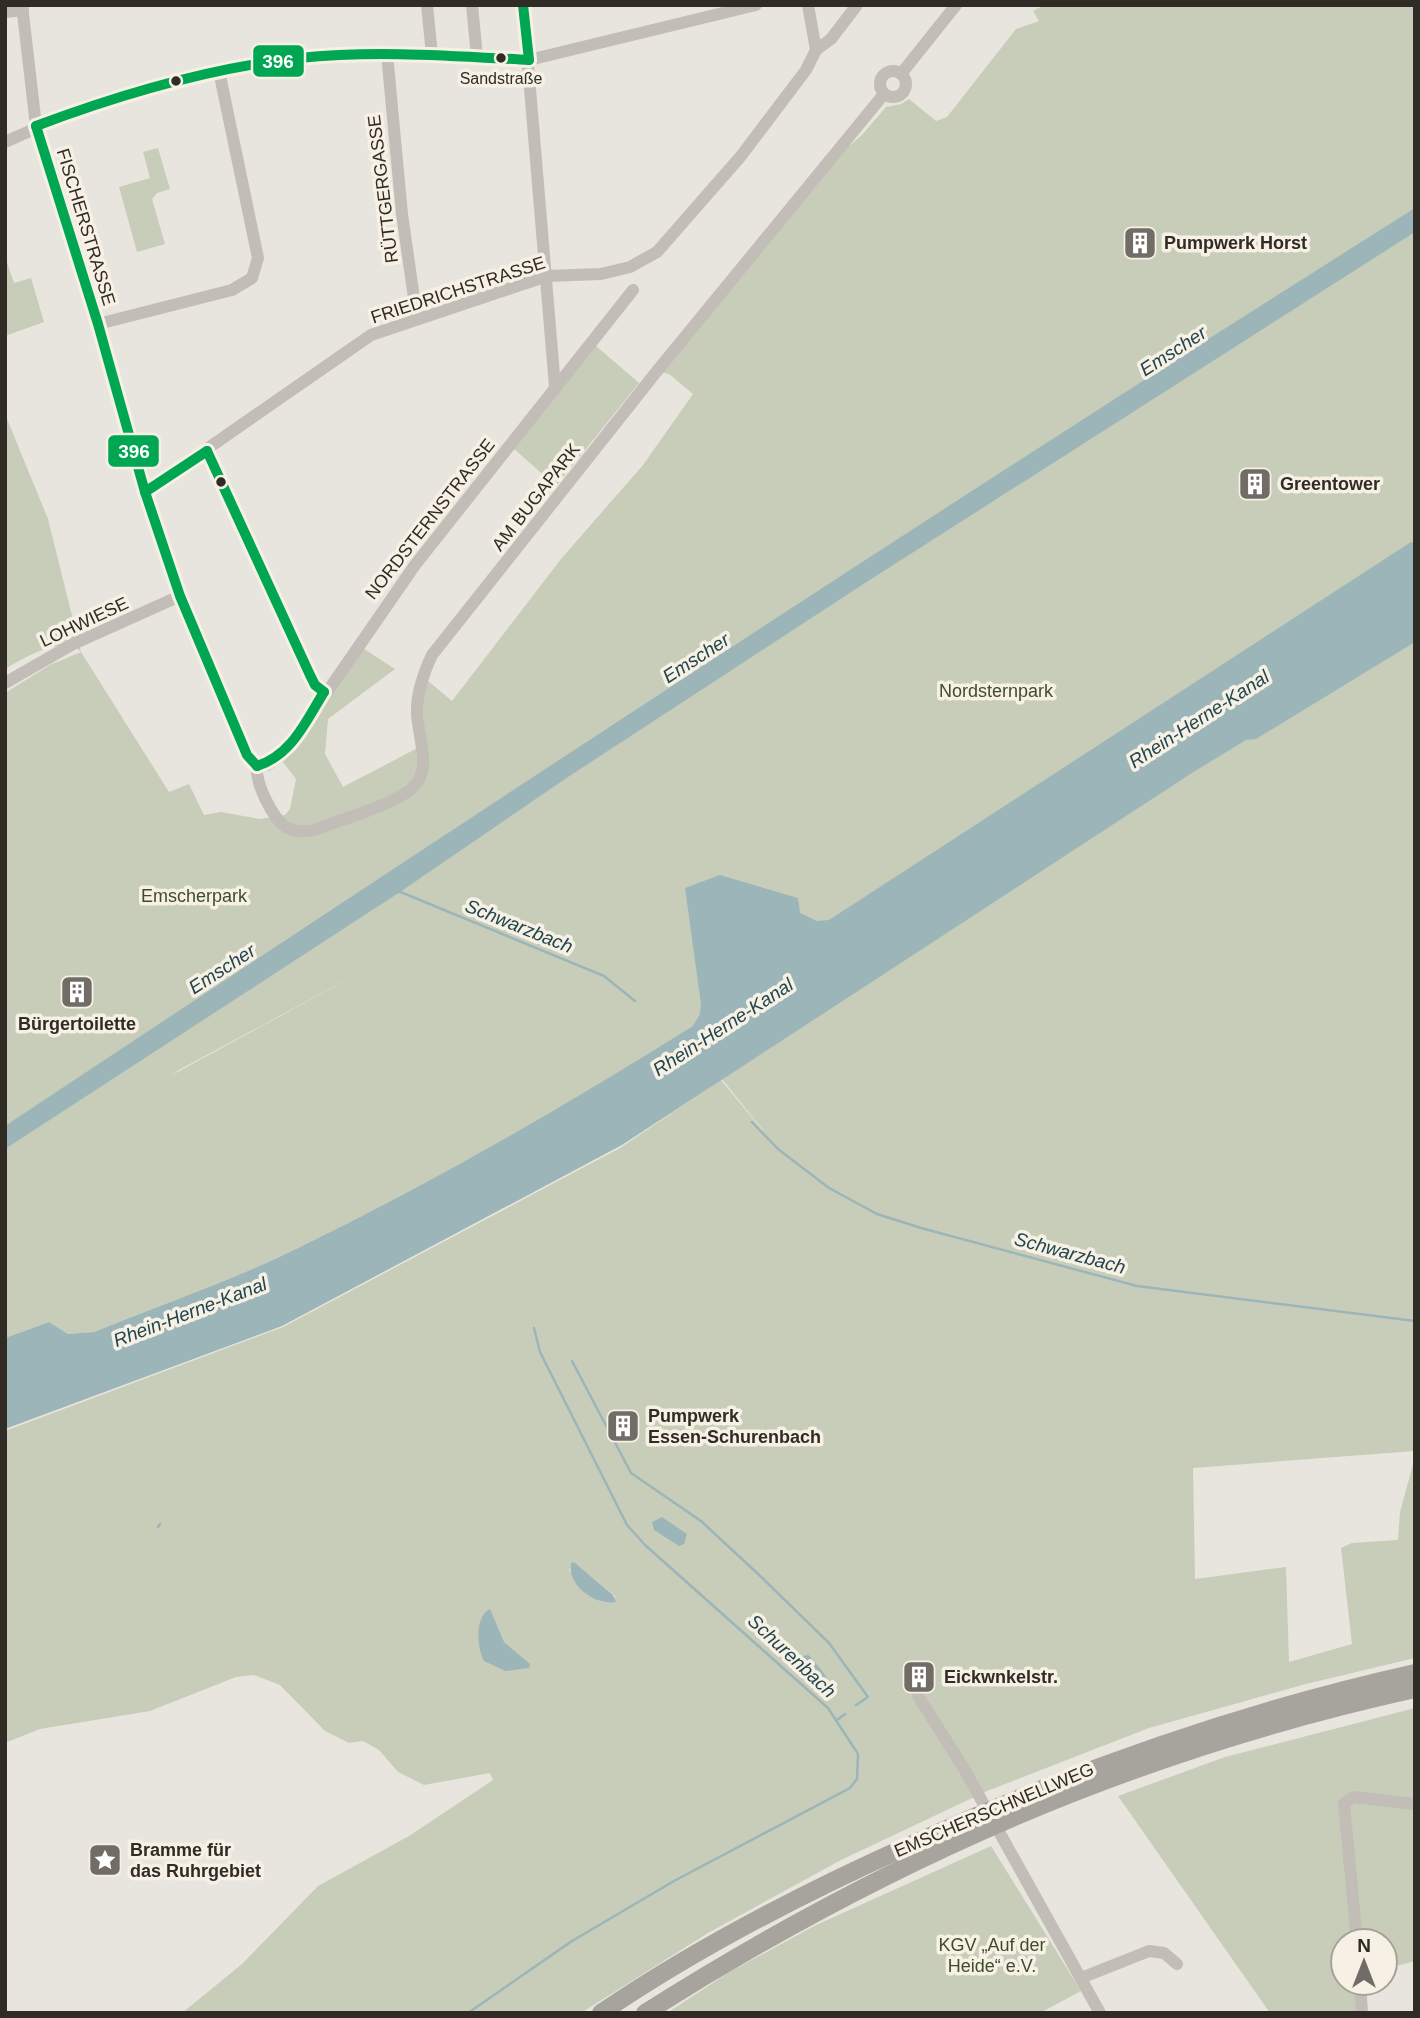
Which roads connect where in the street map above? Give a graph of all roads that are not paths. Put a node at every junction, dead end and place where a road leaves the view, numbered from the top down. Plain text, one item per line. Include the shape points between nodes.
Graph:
1 (427, 5) edge
2 (472, 5) edge
3 (523, 5) edge
4 (756, 5) edge
5 (808, 5) edge
6 (857, 5) edge
7 (956, 5) edge
8 (23, 8) edge
9 (5, 12) edge
10 (816, 50) junction
11 (387, 54) junction
12 (432, 55) junction
13 (477, 57) junction
14 (529, 60) junction
15 (219, 71) junction
16 (901, 74) junction
17 (884, 94) junction
18 (36, 126) junction
19 (5, 142) edge
20 (547, 276) junction
21 (633, 290) dead end
22 (418, 319) junction
23 (98, 324) junction
24 (555, 387) junction
25 (207, 451) junction
26 (145, 492) junction
27 (180, 596) junction
28 (5, 683) edge
29 (324, 692) junction
30 (257, 766) junction
31 (1415, 1673) edge
32 (1415, 1689) edge
33 (918, 1696) dead end
34 (1129, 1763) junction
35 (1415, 1804) edge
36 (979, 1822) junction
37 (1356, 1927) edge
38 (1177, 1964) dead end
39 (1081, 1978) junction
40 (601, 2013) edge
41 (645, 2013) edge
42 (1100, 2013) edge

1 - 12 street
2 - 13 street
3 - 14 street
4 - 14 street
5 - 10 street
6 - 10 street
7 - 16 street
8 - 9 street
8 - 18 street, FISCHERSTRASSE
10 - 20 street, FRIEDRICHSTRASSE via 741,156 657,252 618,271
11 - 12 street
11 - 15 street via 299,58
11 - 22 street, RÜTTGERGASSE via 400,201
12 - 13 street
13 - 14 street
14 - 20 street
15 - 18 street via 117,96
15 - 23 street via 258,258 253,278 232,290
16 - 17 street via 883,75
16 - 17 street via 906,83 903,92 895,97
17 - 30 street, AM BUGAPARK via 432,655 418,696 424,765 416,785 392,799 301,831 279,821 264,793
18 - 19 street
18 - 23 street, FISCHERSTRASSE
20 - 22 street, FRIEDRICHSTRASSE
20 - 24 street
21 - 24 street, NORDSTERNSTRASSE
22 - 25 street, FRIEDRICHSTRASSE via 371,335
23 - 26 street, FISCHERSTRASSE
24 - 29 street, NORDSTERNSTRASSE via 415,565
25 - 26 street, FRIEDRICHSTRASSE
25 - 29 street via 310,675
26 - 27 street, FISCHERSTRASSE
27 - 28 street, LOHWIESE via 74,644
27 - 30 street, FISCHERSTRASSE via 247,755
29 - 30 street, NORDSTERNSTRASSE via 285,753
31 - 34 highway, EMSCHERSCHNELLWEG via 1219,1725
32 - 34 highway, EMSCHERSCHNELLWEG
33 - 39 street
34 - 36 highway, EMSCHERSCHNELLWEG
35 - 37 street via 1353,1797 1344,1804
36 - 40 highway, EMSCHERSCHNELLWEG via 798,1896
36 - 41 highway, EMSCHERSCHNELLWEG via 817,1910
38 - 39 street via 1164,1953 1149,1951
39 - 42 street

